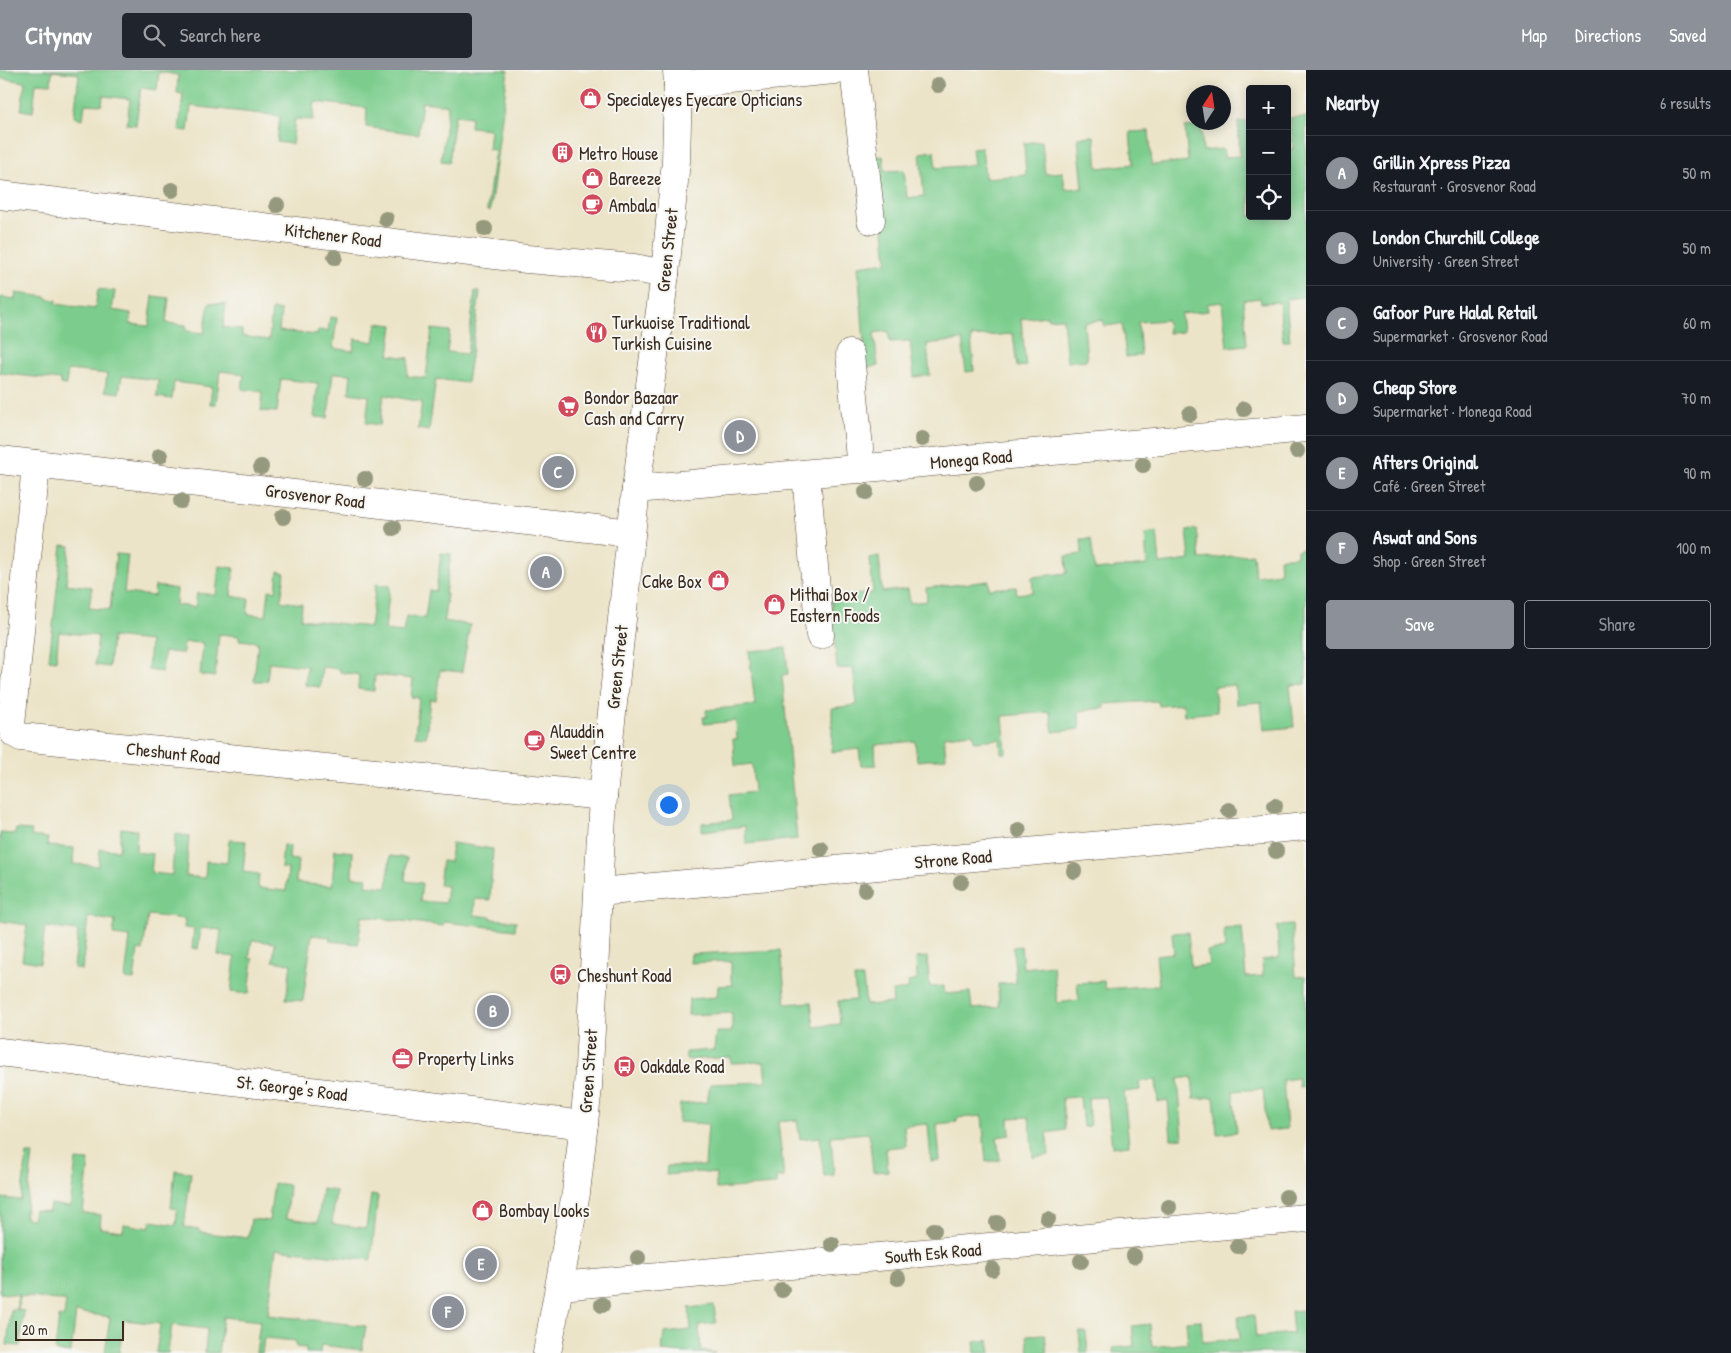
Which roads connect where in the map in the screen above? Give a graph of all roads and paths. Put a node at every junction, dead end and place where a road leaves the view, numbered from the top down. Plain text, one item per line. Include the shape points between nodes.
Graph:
1 (834, 70) edge
2 (854, 70) edge
3 (678, 78) edge
4 (0, 195) edge
5 (871, 220) dead end
6 (665, 274) junction
7 (850, 354) dead end
8 (1306, 428) edge
9 (0, 460) edge
10 (36, 464) junction
11 (861, 469) junction
12 (806, 474) junction
13 (636, 489) junction
14 (631, 533) junction
15 (820, 635) dead end
16 (6, 725) edge
17 (603, 796) junction
18 (1306, 826) edge
19 (599, 892) junction
20 (0, 1052) edge
21 (584, 1125) junction
22 (1306, 1218) edge
23 (560, 1286) junction
24 (548, 1353) edge

1 - 3 street
2 - 5 street
3 - 6 street, Green Street via 676,161
4 - 6 street, Kitchener Road
6 - 13 street, Green Street
7 - 11 street
8 - 11 street, Monega Road
9 - 10 street, Grosvenor Road
10 - 14 street, Grosvenor Road
10 - 16 street, Cheshunt Road
11 - 12 street, Monega Road
12 - 13 street, Monega Road
12 - 15 street
13 - 14 street, Green Street
14 - 17 street, Green Street
16 - 17 street, Cheshunt Road via 22,738
17 - 19 street, Green Street
18 - 19 street, Strone Road
19 - 21 street, Green Street
20 - 21 street, St. George's Road
21 - 23 street, Green Street
22 - 23 street, South Esk Road
23 - 24 street, Green Street

